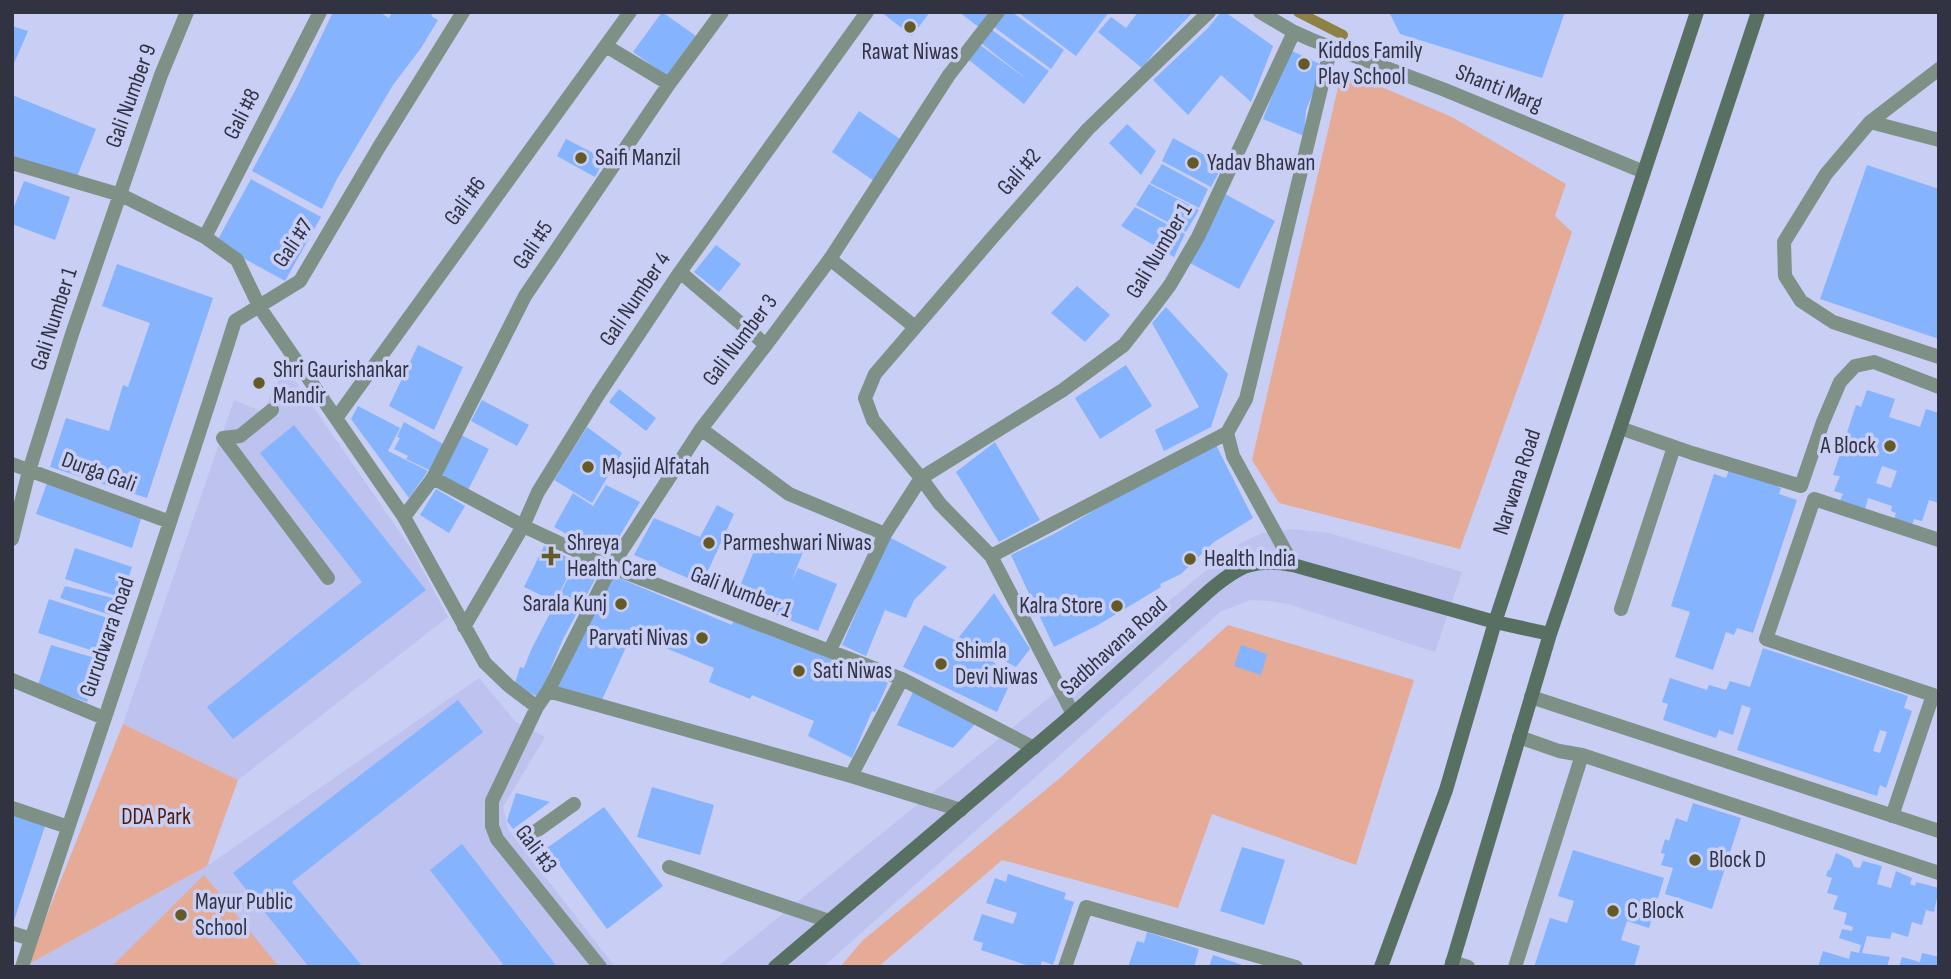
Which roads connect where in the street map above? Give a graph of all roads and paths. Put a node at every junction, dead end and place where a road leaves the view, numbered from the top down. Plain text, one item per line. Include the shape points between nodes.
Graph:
1 (187, 12) edge
2 (320, 12) edge
3 (463, 12) edge
4 (630, 12) edge
5 (722, 12) edge
6 (867, 12) edge
7 (998, 12) edge
8 (1209, 12) edge
9 (1260, 12) edge
10 (1697, 12) edge
11 (1758, 12) edge
12 (1294, 32) junction
13 (606, 46) junction
14 (1331, 47) junction
15 (1939, 69) edge
16 (669, 84) junction
17 (1870, 122) junction
18 (1939, 140) edge
19 (12, 163) edge
20 (1644, 172) junction
21 (121, 195) junction
22 (205, 237) junction
23 (830, 259) junction
24 (680, 272) junction
25 (260, 308) junction
26 (235, 321) joint
27 (915, 327) junction
28 (766, 345) junction
29 (1939, 358) edge
30 (1939, 387) edge
31 (272, 410) dead end
32 (337, 417) junction
33 (1620, 428) junction
34 (701, 429) junction
35 (201, 430) junction
36 (1227, 433) junction
37 (223, 438) junction
38 (1674, 447) junction
39 (12, 464) edge
40 (29, 471) junction
41 (433, 478) junction
42 (921, 478) junction
43 (404, 517) junction
44 (170, 522) junction
45 (523, 526) junction
46 (885, 534) junction
47 (12, 539) edge
48 (1939, 540) edge
49 (990, 556) junction
50 (1293, 565) junction
51 (611, 567) junction
52 (328, 578) dead end
53 (1621, 609) dead end
54 (1495, 622) junction
55 (464, 627) junction
56 (1550, 634) junction
57 (830, 650) junction
58 (902, 678) junction
59 (12, 680) edge
60 (548, 691) junction
61 (1531, 697) junction
62 (537, 707) junction
63 (1073, 714) junction
64 (104, 718) junction
65 (1519, 737) junction
66 (1034, 748) junction
67 (1583, 755) junction
68 (851, 776) junction
69 (574, 804) dead end
70 (12, 808) edge
71 (961, 810) junction
72 (1892, 816) junction
73 (68, 827) junction
74 (1939, 831) edge
75 (532, 834) dead end
76 (668, 867) dead end
77 (1939, 873) edge
78 (830, 921) junction
79 (12, 933) edge
80 (32, 939) junction
81 (1452, 964) edge
82 (22, 967) edge
83 (600, 967) edge
84 (775, 967) edge
85 (1065, 967) edge
86 (1296, 967) edge
87 (1381, 967) edge
88 (1468, 967) edge
89 (1515, 967) edge

1 - 21 street, Gali Number 9
2 - 22 street, Gali #8
3 - 25 street, Gali #7 via 300,281
4 - 13 street, Gali #6
5 - 16 street, Gali #5
6 - 24 street, Gali Number 4
7 - 23 street, Gali Number 3 via 949,75
8 - 27 street, Gali #2 via 1088,129
9 - 12 street, Shanti Marg
10 - 20 main road, Narwana Road
11 - 33 main road
12 - 14 street, Shanti Marg
12 - 42 street, Gali Number 1 via 1198,237 1171,285 1124,345 1063,390
13 - 16 street
13 - 32 street, Gali #6
14 - 20 street, Shanti Marg
14 - 36 street via 1246,399
15 - 17 street
16 - 41 street, Gali #5 via 525,296
17 - 18 street
17 - 29 street via 1826,174 1784,242 1785,276 1801,301 1833,322
19 - 21 street
20 - 54 main road, Narwana Road
21 - 22 street
21 - 40 street, Gali Number 1
22 - 25 street via 237,260
23 - 27 street
23 - 28 street, Gali Number 3
24 - 28 street
24 - 45 street, Gali Number 4 via 538,492
25 - 26 street, Gali #7
25 - 32 street
26 - 35 street, Gurudwara Road
27 - 42 street, Gali #2 via 875,374 865,398 873,420
28 - 34 street, Gali Number 3
30 - 38 street via 1874,362 1855,366 1840,382 1801,486
31 - 37 street via 240,436
32 - 43 street
33 - 38 street
33 - 56 main road
34 - 46 street via 789,494
34 - 51 street, Gali Number 3
35 - 37 street
35 - 44 street, Gurudwara Road
36 - 49 street
36 - 50 street via 1233,456
37 - 52 street
38 - 53 street
39 - 40 street, Durga Gali
40 - 44 street, Durga Gali
40 - 47 street, Gali Number 1
41 - 43 street, Gali #5
41 - 45 street, Gali Number 1
42 - 46 street
42 - 49 street
43 - 55 street
44 - 64 street, Gurudwara Road
45 - 51 street, Gali Number 1
45 - 55 street, Gali Number 4
46 - 57 street
48 - 72 street via 1814,499 1766,639 1933,695
49 - 63 street
50 - 54 main road, Sadbhavana Road
50 - 63 main road, Sadbhavana Road via 1262,562 1228,575
51 - 57 street, Gali Number 1
51 - 60 street, Gali Number 3
54 - 56 main road, Sadbhavana Road
54 - 87 main road, Narwana Road via 1446,790
55 - 62 street via 485,663
56 - 61 main road
57 - 58 street, Gali Number 1
58 - 66 street, Gali Number 1
58 - 68 street
59 - 64 street
60 - 62 street, Gali Number 3
60 - 68 street
61 - 65 main road
61 - 72 street
62 - 83 street, Gali #3 via 492,801 492,827
63 - 66 main road, Sadbhavana Road
64 - 73 street, Gurudwara Road
65 - 67 street
65 - 81 main road
66 - 71 main road, Sadbhavana Road
67 - 77 street
67 - 89 street
68 - 71 street
69 - 75 street
70 - 73 street
71 - 78 main road, Sadbhavana Road
72 - 74 street
73 - 80 street, Gurudwara Road
76 - 78 street
78 - 84 main road, Sadbhavana Road
79 - 80 street
80 - 82 street, Gurudwara Road
81 - 88 street
85 - 86 street via 1086,907

